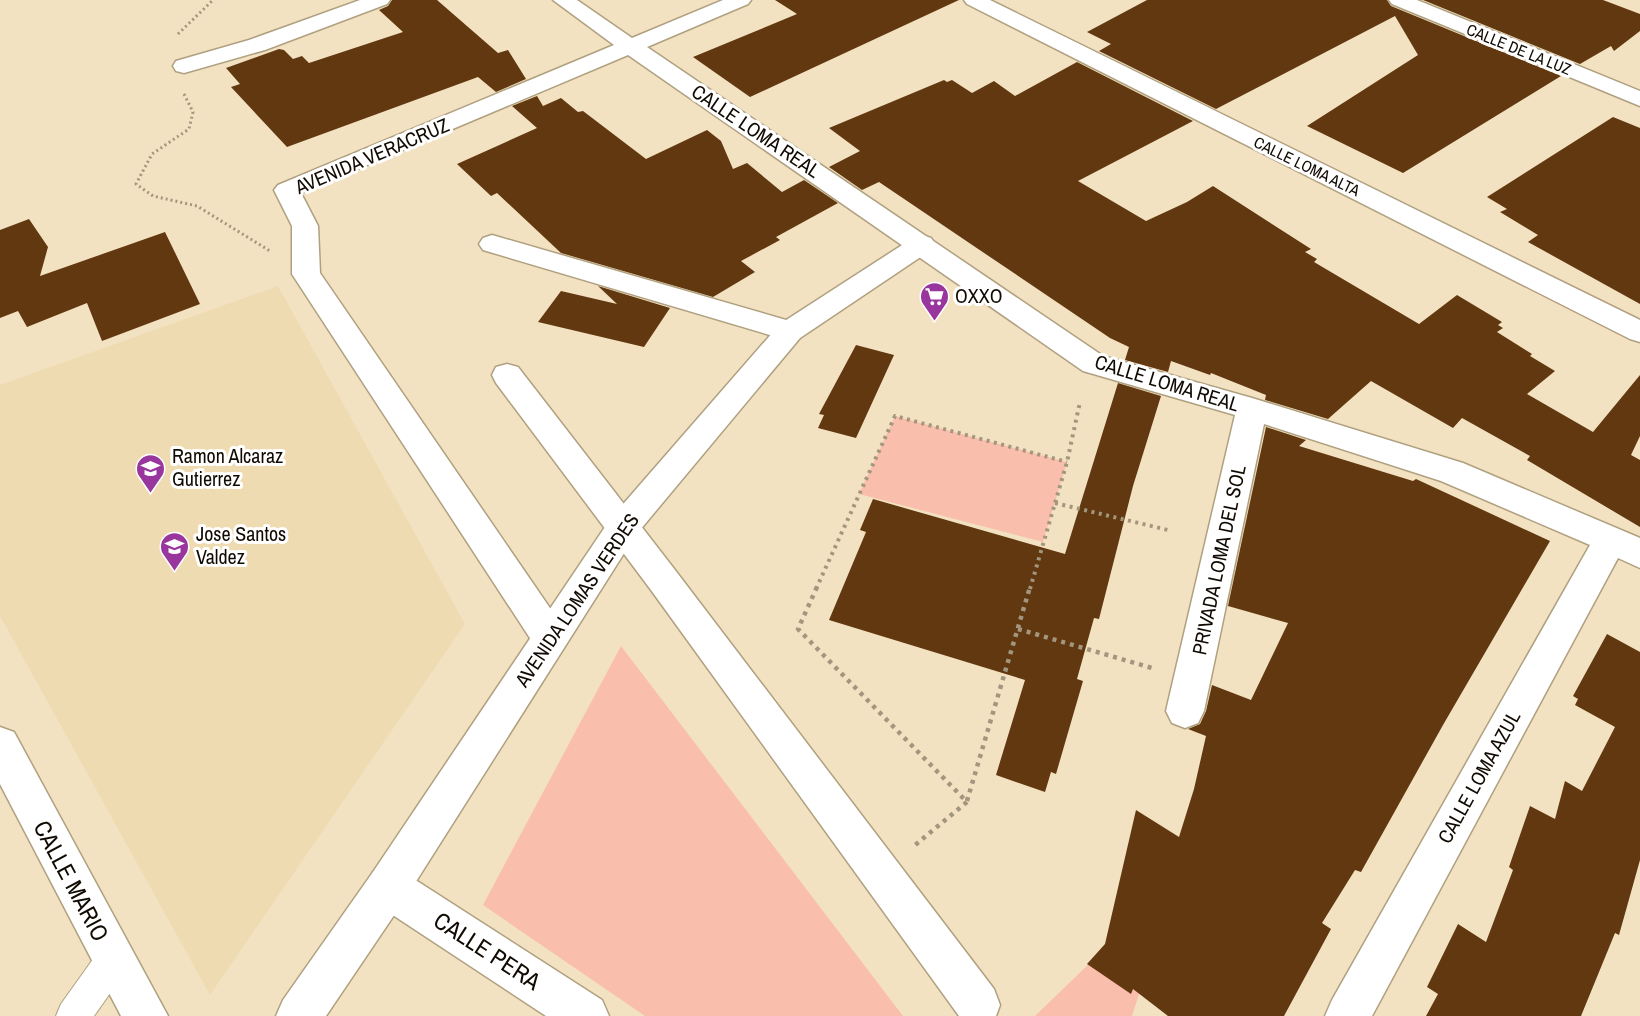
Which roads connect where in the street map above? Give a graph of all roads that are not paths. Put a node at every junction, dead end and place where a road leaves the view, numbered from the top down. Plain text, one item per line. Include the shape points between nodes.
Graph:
1 (380, 0) edge
2 (563, 0) edge
3 (741, 0) edge
4 (974, 0) edge
5 (1399, 0) edge
6 (632, 47) junction
7 (184, 66) road end
8 (1640, 99) edge
9 (492, 244) dead end
10 (922, 244) junction
11 (790, 331) junction
12 (1640, 332) edge
13 (507, 375) dead end
14 (1252, 409) junction
15 (622, 526) junction
16 (1625, 546) edge
17 (550, 638) junction
18 (1185, 711) dead end
19 (0, 746) edge
20 (388, 887) junction
21 (113, 960) junction
22 (978, 1005) dead end
23 (73, 1016) edge
24 (145, 1016) edge
25 (299, 1016) edge
26 (586, 1016) edge
27 (1348, 1016) edge

1 - 7 street via 257,45
2 - 6 street, CALLE LOMA REAL
3 - 6 street, AVENIDA VERACRUZ
4 - 12 street, CALLE LOMA ALTA
5 - 8 street, CALLE DE LA LUZ
6 - 10 street, CALLE LOMA REAL
6 - 17 street, AVENIDA VERACRUZ via 287,190 305,226 306,274
9 - 11 street
10 - 11 street, AVENIDA LOMAS VERDES
10 - 14 street, CALLE LOMA REAL via 1094,364
11 - 15 street, AVENIDA LOMAS VERDES
13 - 15 street
14 - 16 street, CALLE LOMA REAL via 1452,472
14 - 18 street, PRIVADA LOMA DEL SOL
15 - 17 street, AVENIDA LOMAS VERDES
15 - 22 street
16 - 27 street, CALLE LOMA AZUL
17 - 20 street, AVENIDA LOMAS VERDES
19 - 21 street, CALLE MARIO
20 - 25 street, AVENIDA LOMAS VERDES
20 - 26 street, CALLE PERA
21 - 23 lane
21 - 24 street, CALLE MARIO

